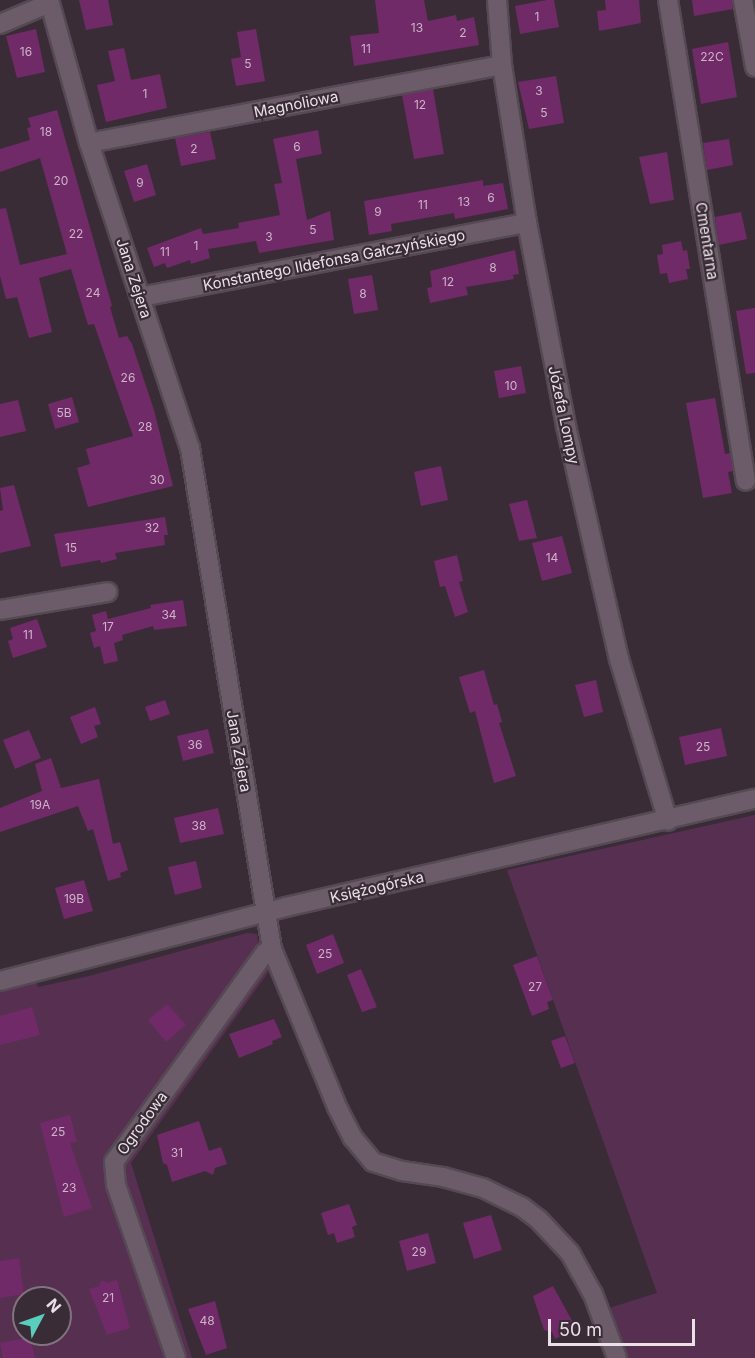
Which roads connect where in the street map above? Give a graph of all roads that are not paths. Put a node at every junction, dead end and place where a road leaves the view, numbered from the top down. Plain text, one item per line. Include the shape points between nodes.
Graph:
1 (497, 0) edge
2 (668, 0) edge
3 (743, 0) edge
4 (50, 2) edge
5 (0, 24) edge
6 (502, 65) junction
7 (755, 67) edge
8 (89, 143) junction
9 (527, 223) junction
10 (141, 297) junction
11 (746, 481) dead end
12 (108, 592) dead end
13 (0, 610) edge
14 (755, 799) edge
15 (668, 821) junction
16 (266, 913) junction
17 (272, 949) junction
18 (0, 981) edge
19 (176, 1358) edge
20 (617, 1358) edge

1 - 6 street, Józefa Lompy
2 - 11 street, Cmentarna
3 - 7 street
4 - 5 street
4 - 8 street, Jana Zejera
6 - 8 street, Magnoliowa
6 - 9 street, Józefa Lompy
8 - 10 street, Jana Zejera
9 - 10 street, Konstantego Ildefonsa Gałczyńskiego
9 - 15 street, Józefa Lompy via 566,426 619,659
10 - 16 street, Jana Zejera via 190,448
12 - 13 street
14 - 15 street, Księżogórska
15 - 16 street, Księżogórska
16 - 17 street, Jana Zejera
16 - 18 street, Księżogórska
17 - 19 street, Ogrodowa via 265,953 114,1162 116,1185
17 - 20 street, Jana Zejera via 337,1107 362,1150 373,1162 387,1168 443,1177 502,1196 539,1220 570,1253 580,1270

